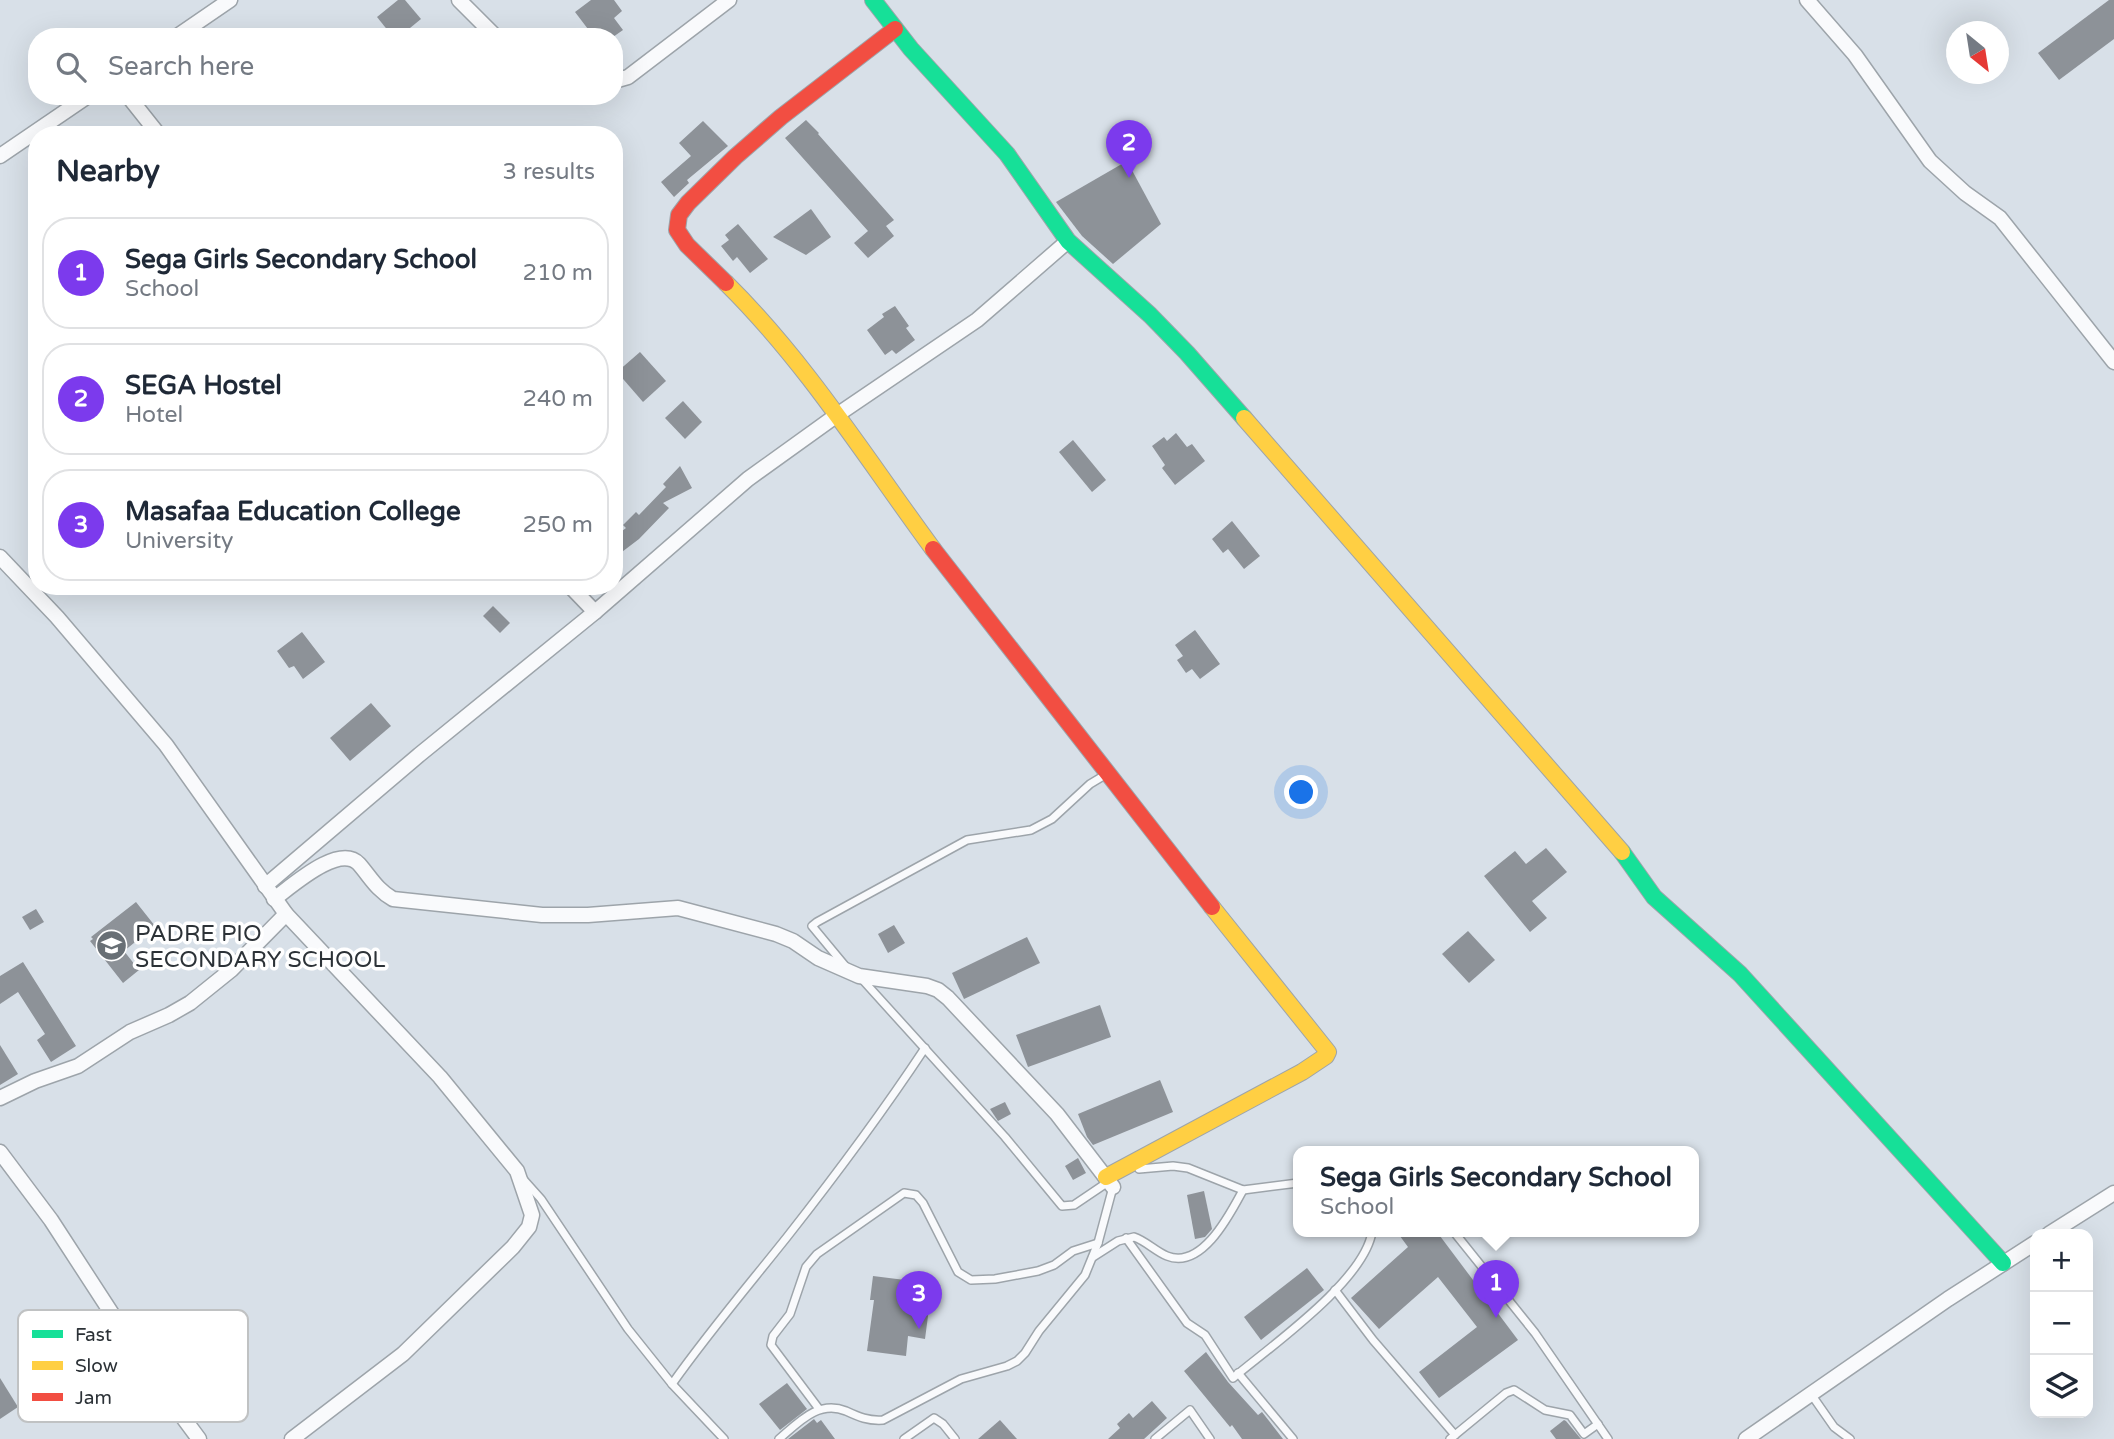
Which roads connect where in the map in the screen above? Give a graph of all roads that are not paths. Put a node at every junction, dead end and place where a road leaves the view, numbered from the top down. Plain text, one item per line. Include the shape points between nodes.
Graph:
1 (230, 0) edge
2 (459, 0) edge
3 (729, 0) edge
4 (873, 0) edge
5 (1807, 0) edge
6 (189, 28) edge
7 (487, 28) edge
8 (895, 29) junction
9 (623, 78) edge
10 (75, 105) edge
11 (135, 105) edge
12 (44, 126) edge
13 (152, 126) edge
14 (28, 137) edge
15 (0, 156) edge
16 (1068, 241) junction
17 (2114, 362) edge
18 (837, 415) junction
19 (0, 557) edge
20 (28, 586) edge
21 (623, 588) edge
22 (36, 595) edge
23 (579, 595) edge
24 (615, 595) edge
25 (595, 612) junction
26 (1109, 773) junction
27 (265, 886) junction
28 (274, 899) junction
29 (286, 914) junction
30 (855, 974) junction
31 (925, 1048) junction
32 (0, 1098) edge
33 (0, 1152) edge
34 (517, 1171) junction
35 (1109, 1182) junction
36 (1293, 1184) edge
37 (1243, 1190) junction
38 (2114, 1193) edge
39 (2057, 1229) edge
40 (1371, 1237) edge
41 (1458, 1237) edge
42 (1126, 1238) junction
43 (1098, 1243) junction
44 (2030, 1246) edge
45 (1093, 1257) junction
46 (2003, 1263) junction
47 (1335, 1290) junction
48 (109, 1310) edge
49 (1238, 1373) junction
50 (672, 1384) junction
51 (1810, 1394) junction
52 (819, 1409) junction
53 (186, 1422) edge
54 (1598, 1424) junction
55 (1453, 1437) edge
56 (199, 1439) edge
57 (292, 1439) edge
58 (724, 1439) edge
59 (779, 1439) edge
60 (904, 1439) edge
61 (955, 1439) edge
62 (1155, 1439) edge
63 (1210, 1439) edge
64 (1293, 1439) edge
65 (1608, 1439) edge
66 (1746, 1439) edge
67 (1850, 1439) edge

1 - 6 street
2 - 7 street
3 - 9 street
4 - 8 street
5 - 17 street via 1855,55 1930,160 2000,218
8 - 16 street via 1007,155
8 - 18 street via 762,133 679,215 677,230 687,245 774,334
10 - 12 street
11 - 13 street
14 - 15 street
16 - 18 street via 977,320
16 - 46 street via 1187,353 1619,848 1654,897 1740,974
18 - 21 street via 748,479
18 - 26 street via 932,548
19 - 20 street
22 - 27 street via 166,745
23 - 25 street
24 - 25 street
25 - 27 street
26 - 30 lane via 1052,819 1031,830 967,840 812,926
26 - 35 street via 1328,1053
27 - 28 street
28 - 29 street
28 - 30 street via 324,864 348,858 358,862 381,893 393,899 542,915 678,908 776,933
29 - 32 street via 231,970 190,1003 130,1032 78,1066
29 - 34 street via 440,1077
30 - 31 lane
30 - 35 street via 927,986 948,998 1057,1114
31 - 35 lane via 1062,1206 1074,1205
31 - 50 lane via 893,1097
33 - 48 street
34 - 50 lane
34 - 57 street via 532,1215 529,1227 513,1247 403,1354
35 - 37 lane via 1143,1167 1173,1166
35 - 43 lane
36 - 37 lane
37 - 42 lane via 1208,1244 1196,1253 1168,1256 1138,1238
38 - 39 street
40 - 47 lane via 1356,1266
41 - 54 lane via 1535,1333
42 - 45 lane
42 - 49 lane via 1187,1324 1205,1335 1233,1378
43 - 45 lane
43 - 52 lane via 1038,1271 971,1280 958,1272 923,1203 916,1195 904,1193 817,1254 806,1267 790,1314 773,1336 771,1345
44 - 46 street
45 - 52 lane via 1085,1275 1017,1361 961,1379 883,1420 869,1421 834,1407
46 - 51 street
47 - 49 lane
47 - 55 lane
49 - 64 lane
50 - 58 lane
51 - 66 street
51 - 67 lane via 1834,1427
52 - 59 lane
53 - 56 street
54 - 55 lane via 1584,1434 1570,1415 1545,1410 1514,1390
54 - 65 lane
60 - 61 lane via 934,1418
62 - 63 lane via 1190,1410

